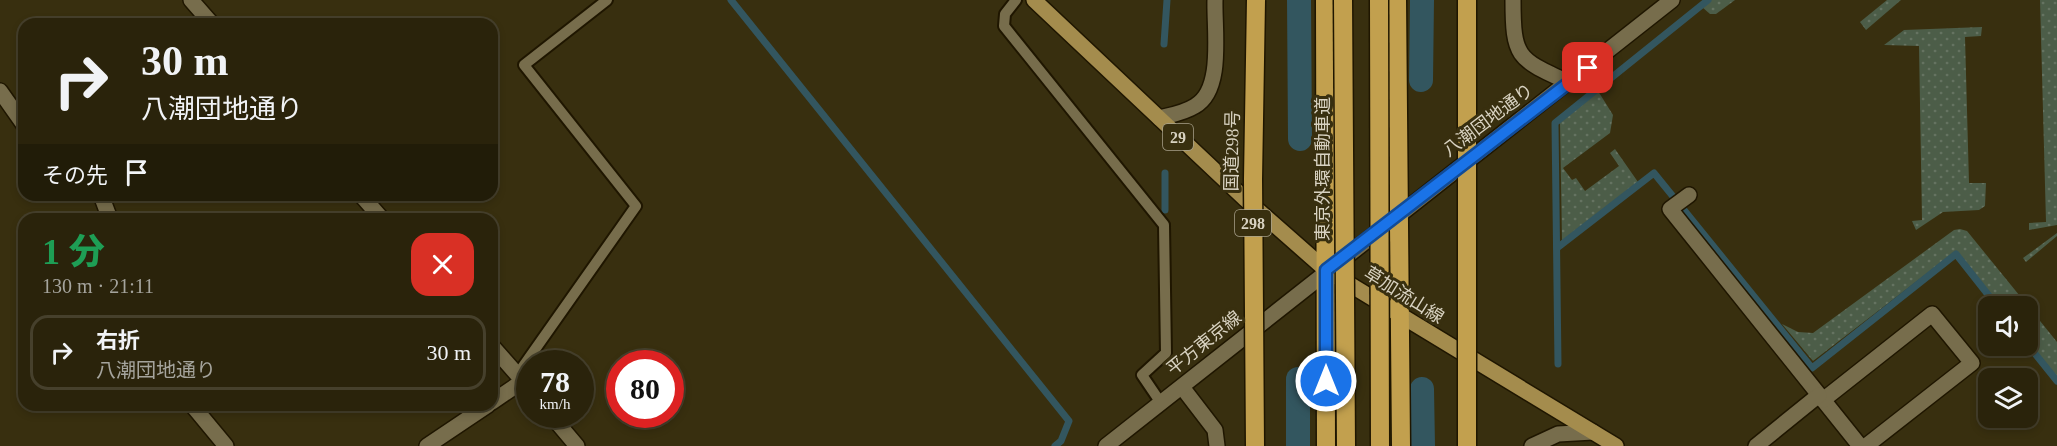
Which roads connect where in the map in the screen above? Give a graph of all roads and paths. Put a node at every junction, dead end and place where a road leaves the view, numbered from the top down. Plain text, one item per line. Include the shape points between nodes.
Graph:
1 (191, 0) edge
2 (607, 0) edge
3 (1016, 0) edge
4 (1034, 0) edge
5 (1215, 0) edge
6 (1256, 0) edge
7 (1325, 0) edge
8 (1343, 0) edge
9 (1379, 0) edge
10 (1396, 0) edge
11 (1467, 0) edge
12 (1513, 0) edge
13 (1672, 0) edge
14 (207, 18) edge
15 (1570, 82) junction
16 (0, 91) edge
17 (18, 116) edge
18 (1159, 118) junction
19 (1689, 195) dead end
20 (366, 201) edge
21 (1400, 212) junction
22 (377, 213) edge
23 (1326, 270) junction
24 (1400, 316) junction
25 (544, 350) edge
26 (498, 353) edge
27 (516, 374) edge
28 (516, 387) edge
29 (1182, 387) junction
30 (1821, 397) junction
31 (498, 398) edge
32 (1161, 403) junction
33 (197, 411) edge
34 (479, 411) edge
35 (562, 428) edge
36 (1593, 432) junction
37 (226, 446) edge
38 (427, 446) edge
39 (577, 446) edge
40 (1106, 446) edge
41 (1216, 446) edge
42 (1255, 446) edge
43 (1326, 446) edge
44 (1346, 446) edge
45 (1380, 446) edge
46 (1401, 446) edge
47 (1467, 446) edge
48 (1532, 446) edge
49 (1616, 446) edge
50 (1756, 446) edge
51 (1860, 446) edge
52 (1866, 446) edge

1 - 14 street
2 - 25 lane via 524,65 636,206
3 - 32 lane via 1005,14 1004,26 1164,225 1166,352 1142,375
4 - 18 main road, 草加流山線 / 29
5 - 18 street via 1215,66 1210,92 1196,106
6 - 42 highway, 国道298号 / 298, bridge
7 - 23 highway
8 - 44 highway, 東京外環自動車道, bridge
9 - 45 highway, bridge
10 - 21 highway
11 - 47 highway, bridge
12 - 15 street via 1513,34 1520,53 1529,64
13 - 15 street, 八潮団地通り
15 - 21 street, 八潮団地通り
16 - 17 street
18 - 23 main road, 草加流山線 / 29
19 - 30 street via 1670,209
20 - 22 street
21 - 23 street, 八潮団地通り
21 - 24 highway
23 - 24 main road, 草加流山線 / 29
23 - 29 street, 平方東京線
23 - 43 highway
24 - 36 main road, 草加流山線 / 29
24 - 46 highway
26 - 27 street
28 - 31 street
29 - 32 street, 平方東京線
29 - 41 street via 1215,430
30 - 50 street
30 - 51 street
30 - 52 street via 1932,314 1972,363
32 - 40 street, 平方東京線
33 - 37 street
34 - 38 street
35 - 39 street
36 - 48 street via 1558,434
36 - 49 main road, 草加流山線 / 29

